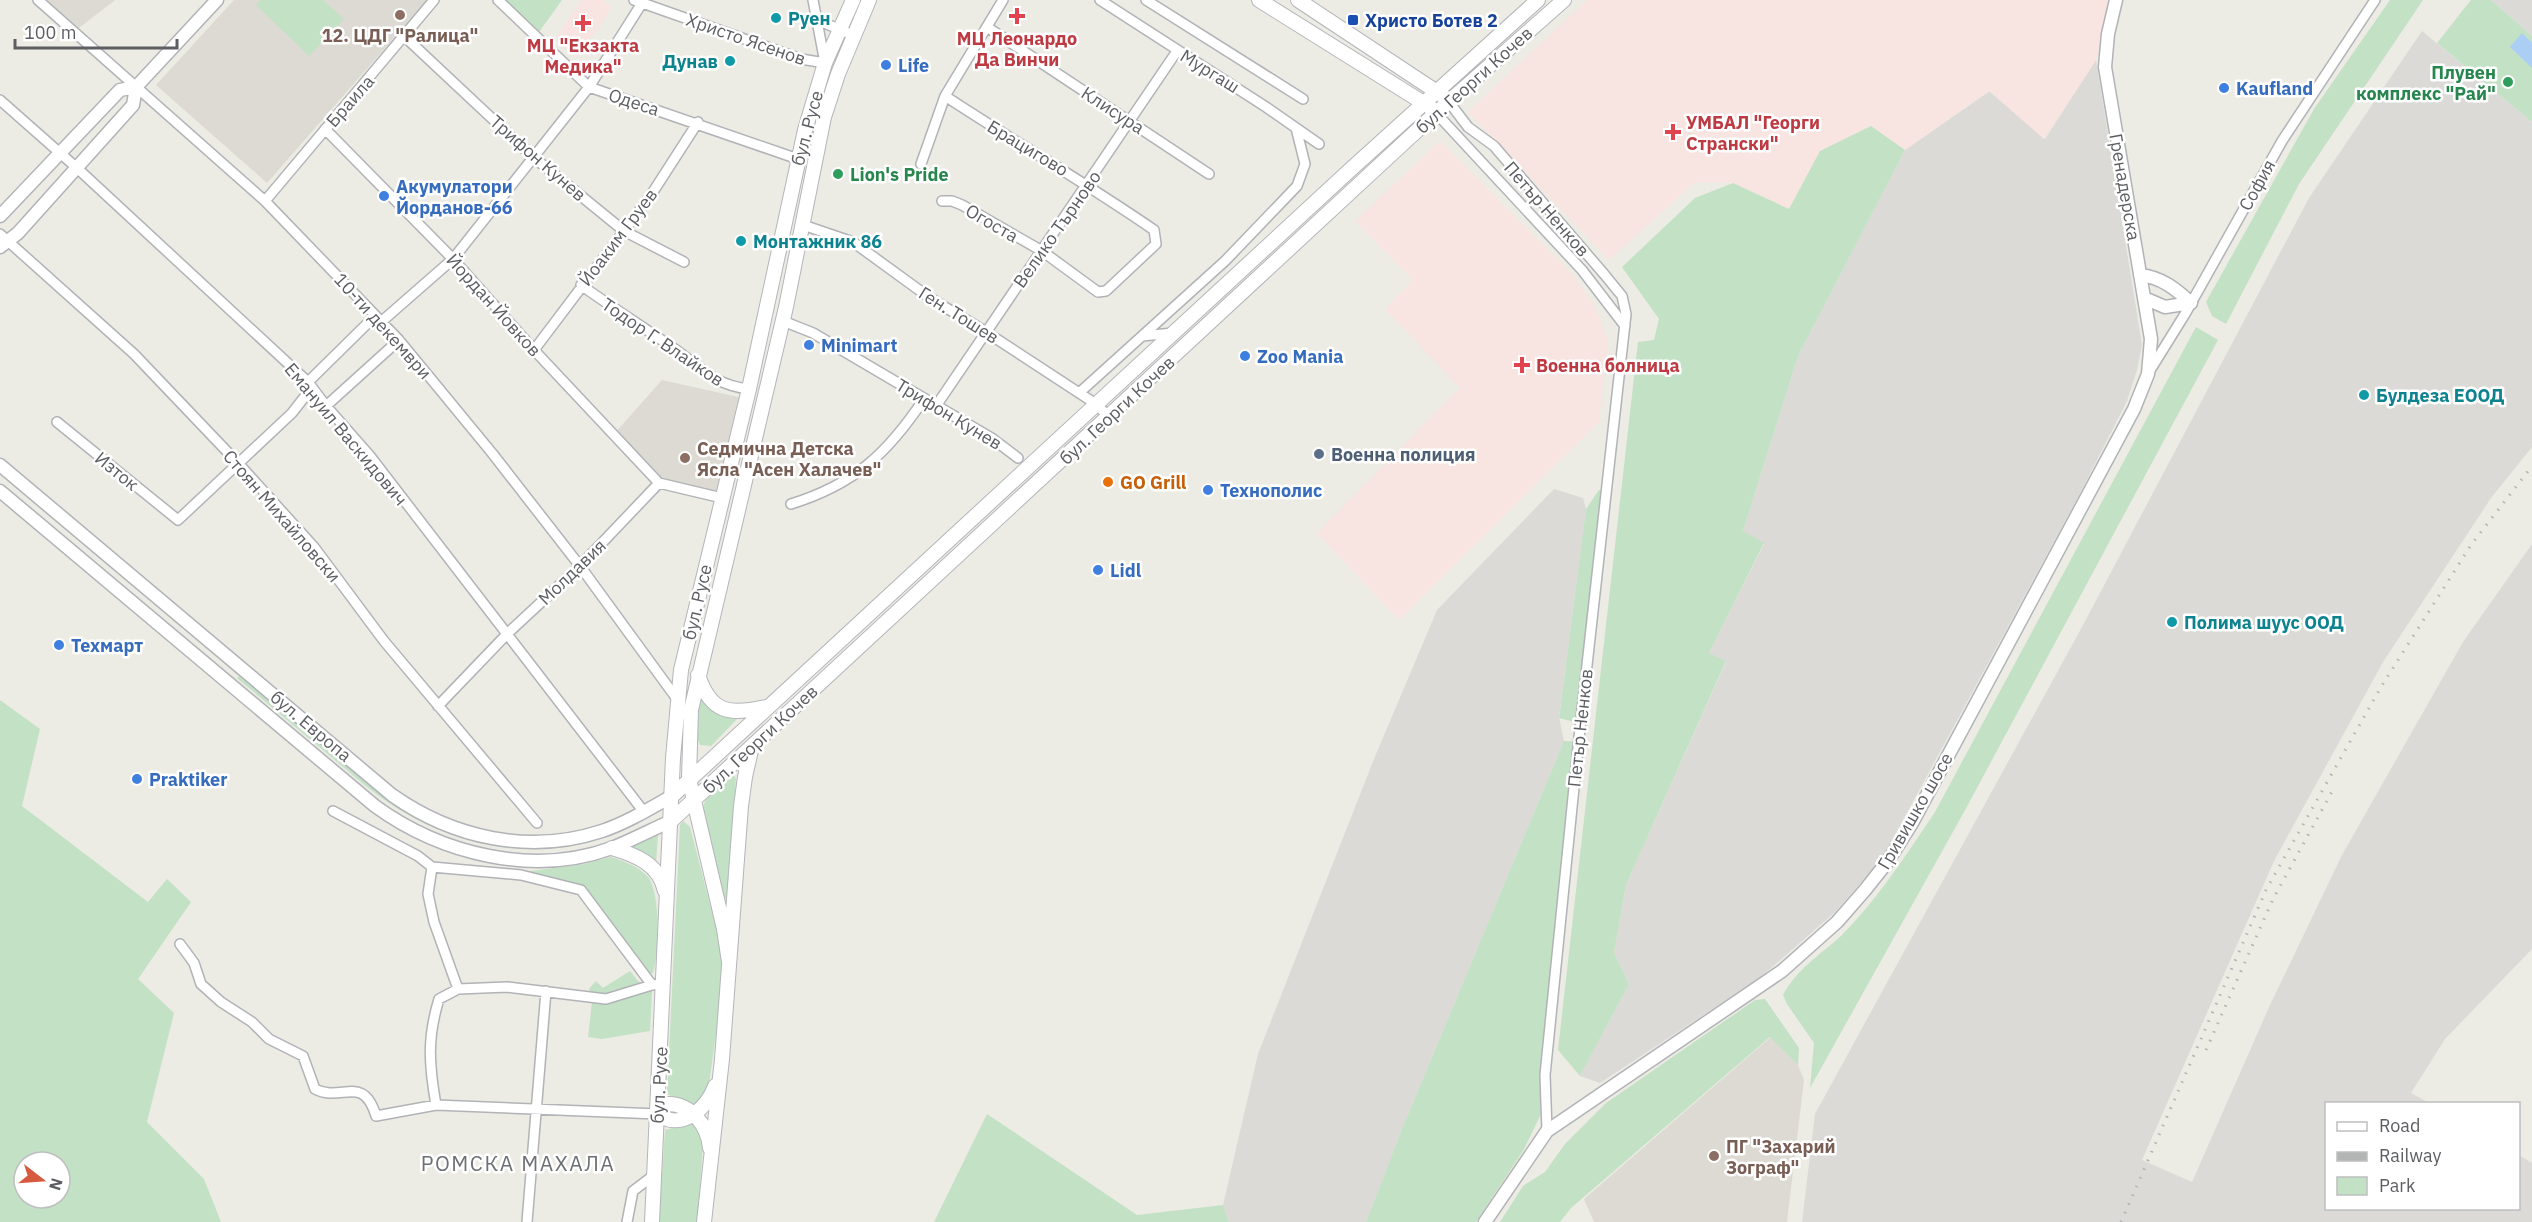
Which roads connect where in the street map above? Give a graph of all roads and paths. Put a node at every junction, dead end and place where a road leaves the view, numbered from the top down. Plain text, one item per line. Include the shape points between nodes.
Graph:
1 (38, 0) edge
2 (217, 0) edge
3 (434, 0) edge
4 (498, 0) edge
5 (813, 0) edge
6 (853, 0) edge
7 (869, 0) edge
8 (1003, 0) edge
9 (1100, 0) edge
10 (1146, 0) edge
11 (1259, 0) edge
12 (1298, 0) edge
13 (1538, 0) edge
14 (1564, 0) edge
15 (2116, 0) edge
16 (2375, 0) edge
17 (638, 1) edge
18 (818, 20) junction
19 (987, 27) junction
20 (840, 29) junction
21 (853, 35) junction
22 (405, 37) junction
23 (1177, 51) junction
24 (825, 63) junction
25 (136, 87) junction
26 (589, 87) junction
27 (1437, 90) junction
28 (945, 96) junction
29 (1303, 99) dead end
30 (0, 100) edge
31 (1424, 102) junction
32 (1449, 102) junction
33 (1436, 113) junction
34 (1130, 121) junction
35 (698, 122) junction
36 (1296, 128) junction
37 (325, 129) junction
38 (1319, 144) dead end
39 (60, 153) junction
40 (532, 156) junction
41 (798, 159) junction
42 (921, 164) dead end
43 (77, 168) junction
44 (1209, 174) dead end
45 (1088, 185) junction
46 (265, 201) junction
47 (942, 201) dead end
48 (0, 216) edge
49 (803, 225) junction
50 (624, 231) junction
51 (3, 241) edge
52 (1041, 251) junction
53 (453, 259) junction
54 (684, 262) dead end
55 (2140, 275) junction
56 (581, 285) junction
57 (1098, 292) joint
58 (2144, 298) junction
59 (2191, 303) junction
60 (378, 319) junction
61 (783, 321) junction
62 (1626, 327) junction
63 (986, 332) junction
64 (1176, 332) junction
65 (1142, 336) junction
66 (399, 340) junction
67 (534, 350) junction
68 (2148, 374) junction
69 (308, 382) junction
70 (749, 389) junction
71 (1079, 393) junction
72 (924, 399) junction
73 (1096, 404) junction
74 (326, 406) junction
75 (936, 406) junction
76 (1109, 417) junction
77 (57, 422) dead end
78 (1018, 458) dead end
79 (238, 463) junction
80 (0, 465) edge
81 (659, 483) junction
82 (0, 491) edge
83 (722, 498) junction
84 (790, 504) dead end
85 (580, 566) junction
86 (508, 633) junction
87 (698, 675) junction
88 (677, 699) junction
89 (438, 706) junction
90 (768, 706) junction
91 (752, 746) junction
92 (689, 779) junction
93 (672, 796) junction
94 (693, 801) junction
95 (333, 810) dead end
96 (644, 812) junction
97 (671, 821) junction
98 (537, 823) dead end
99 (612, 848) junction
100 (432, 867) junction
101 (668, 903) junction
102 (180, 944) dead end
103 (729, 962) junction
104 (658, 985) junction
105 (458, 989) junction
106 (546, 990) junction
107 (722, 1059) junction
108 (436, 1105) junction
109 (535, 1110) junction
110 (658, 1114) junction
111 (694, 1114) junction
112 (1547, 1131) junction
113 (710, 1174) junction
114 (654, 1175) junction
115 (527, 1222) edge
116 (627, 1222) edge
117 (652, 1222) edge
118 (704, 1222) edge
119 (1485, 1222) edge

1 - 25 street, 10-ти декември
2 - 25 street
3 - 22 street, Браила
4 - 26 street, Одеса
5 - 18 street
6 - 20 main road, бул. Русе
7 - 21 main road, бул. Русе
8 - 19 street
9 - 23 street, Мургаш
10 - 29 street
11 - 31 main road
12 - 27 main road
13 - 27 main road, бул. Георги Кочев
14 - 32 main road, бул. Георги Кочев
15 - 55 street, Гренадерска via 2105,67
16 - 59 street, София via 2282,141
17 - 24 street, Христо Ясенов via 801,59
17 - 26 street
18 - 20 street
18 - 24 street
19 - 28 street
19 - 34 street, Клисура
20 - 21 street
20 - 24 main road, бул. Русе
21 - 49 main road, бул. Русе via 824,117
22 - 37 street, Браила
22 - 40 street, Трифон Кунев
23 - 34 street, Велико Търново
23 - 36 street, Мургаш
24 - 41 main road, бул. Русе
25 - 39 street via 120,90
25 - 43 street via 133,105
25 - 46 street, 10-ти декември
26 - 35 street, Одеса
26 - 40 street
27 - 31 main road, бул. Георги Кочев
27 - 32 main road
28 - 42 street
28 - 45 street, Брацигово
30 - 39 street, Емануил Васкидович
31 - 33 main road
31 - 64 main road, бул. Георги Кочев
32 - 33 main road, бул. Георги Кочев
32 - 62 street, Петър Ненков via 1467,127 1494,146 1622,296
33 - 62 street, Петър Ненков via 1582,270
33 - 76 main road, бул. Георги Кочев
34 - 44 street, Клисура
34 - 45 street, Велико Търново
35 - 41 street, Одеса
35 - 50 street, Йоаким Груев
36 - 38 street, Мургаш
36 - 65 street via 1305,164 1296,186 1225,261
37 - 46 street, Браила
37 - 53 street, Йордан Йовков
39 - 43 street, Емануил Васкидович
39 - 48 street
40 - 50 street, Трифон Кунев
40 - 53 street
41 - 70 main road, бул. Русе
43 - 51 street via 18,233
43 - 69 street, Емануил Васкидович
45 - 52 street, Велико Търново
45 - 57 street, Брацигово via 1154,230 1156,244 1106,291
46 - 60 street, 10-ти декември
47 - 52 street, Огоста via 962,205
49 - 61 main road, бул. Русе
49 - 63 street, Ген. Тошев via 853,242 930,298
50 - 54 street, Трифон Кунев
50 - 56 street, Йоаким Груев
51 - 79 street, Стоян Михайловски via 134,354
52 - 57 street, Огоста
52 - 63 street, Велико Търново
53 - 60 street
53 - 67 street, Йордан Йовков
55 - 58 street, Гренадерска
55 - 59 street via 2162,280
56 - 67 street, Йоаким Груев
56 - 70 street, Тодор Г. Влайков via 714,380
58 - 59 street via 2165,307
58 - 68 street, Гренадерска via 2151,339
59 - 68 street, София
60 - 66 street, 10-ти декември
60 - 69 street
61 - 72 street, Трифон Кунев via 813,333
61 - 87 main road, бул. Русе
62 - 112 street, Петър Ненков via 1583,693 1545,1075
63 - 71 street, Ген. Тошев
63 - 75 street, Велико Търново
64 - 65 street
64 - 73 main road, бул. Георги Кочев
65 - 71 street
66 - 74 street
66 - 85 street, 10-ти декември
67 - 81 street, Йордан Йовков
68 - 112 street, Гривишко шосе via 2134,409 1888,861 1837,922 1782,971
69 - 74 street, Емануил Васкидович
69 - 79 street via 306,395 292,413
70 - 83 main road, бул. Русе
71 - 73 street, Ген. Тошев
72 - 75 street, Трифон Кунев
72 - 84 street via 888,448 862,470 838,487
73 - 76 street, Ген. Тошев
73 - 90 main road, бул. Георги Кочев
74 - 86 street, Емануил Васкидович via 370,456
75 - 78 street, Трифон Кунев
76 - 91 main road, бул. Георги Кочев
77 - 79 street, Изток via 178,520
79 - 89 street, Стоян Михайловски via 314,547
80 - 96 street, бул. Европа via 392,795 423,815 470,834 535,842 576,838
81 - 83 street
81 - 85 street, Молдавия
82 - 99 street, бул. Европа via 357,791 408,828 453,847 504,858 566,858
83 - 88 main road, бул. Русе
85 - 86 street, Молдавия
85 - 88 street, 10-ти декември
86 - 89 street, Молдавия
86 - 96 street, Емануил Васкидович
87 - 90 main road via 706,695 723,708 742,712
87 - 92 main road, бул. Русе
88 - 93 main road, бул. Русе
89 - 98 street, Стоян Михайловски
90 - 92 main road, бул. Георги Кочев
91 - 94 main road, бул. Георги Кочев
91 - 103 main road, бул. Русе via 741,806
92 - 93 main road, бул. Георги Кочев
92 - 94 main road, бул. Русе
93 - 96 street, бул. Европа
93 - 97 main road, бул. Русе
94 - 97 main road, бул. Георги Кочев
94 - 103 main road, бул. Русе
95 - 100 street
97 - 99 street, бул. Европа
97 - 101 main road, бул. Русе
99 - 101 main road via 654,868
100 - 104 street via 521,874 581,890
100 - 105 street via 428,894
101 - 104 main road, бул. Русе
102 - 108 street via 194,963 201,984 269,1039 303,1056 315,1089 362,1094 372,1101 376,1116
103 - 107 main road, бул. Русе
104 - 106 street via 606,999
104 - 110 main road, бул. Русе
105 - 106 street
105 - 108 street via 439,999 431,1024 429,1049
106 - 109 street
107 - 111 main road via 711,1096
107 - 113 main road, бул. Русе
108 - 109 street
109 - 110 street
109 - 115 street
110 - 111 main road via 670,1103
110 - 114 main road, бул. Русе
111 - 113 main road via 709,1139
112 - 119 street, Гривишко шосе
113 - 118 main road, бул. Русе
114 - 116 street via 633,1191
114 - 117 main road, бул. Русе

